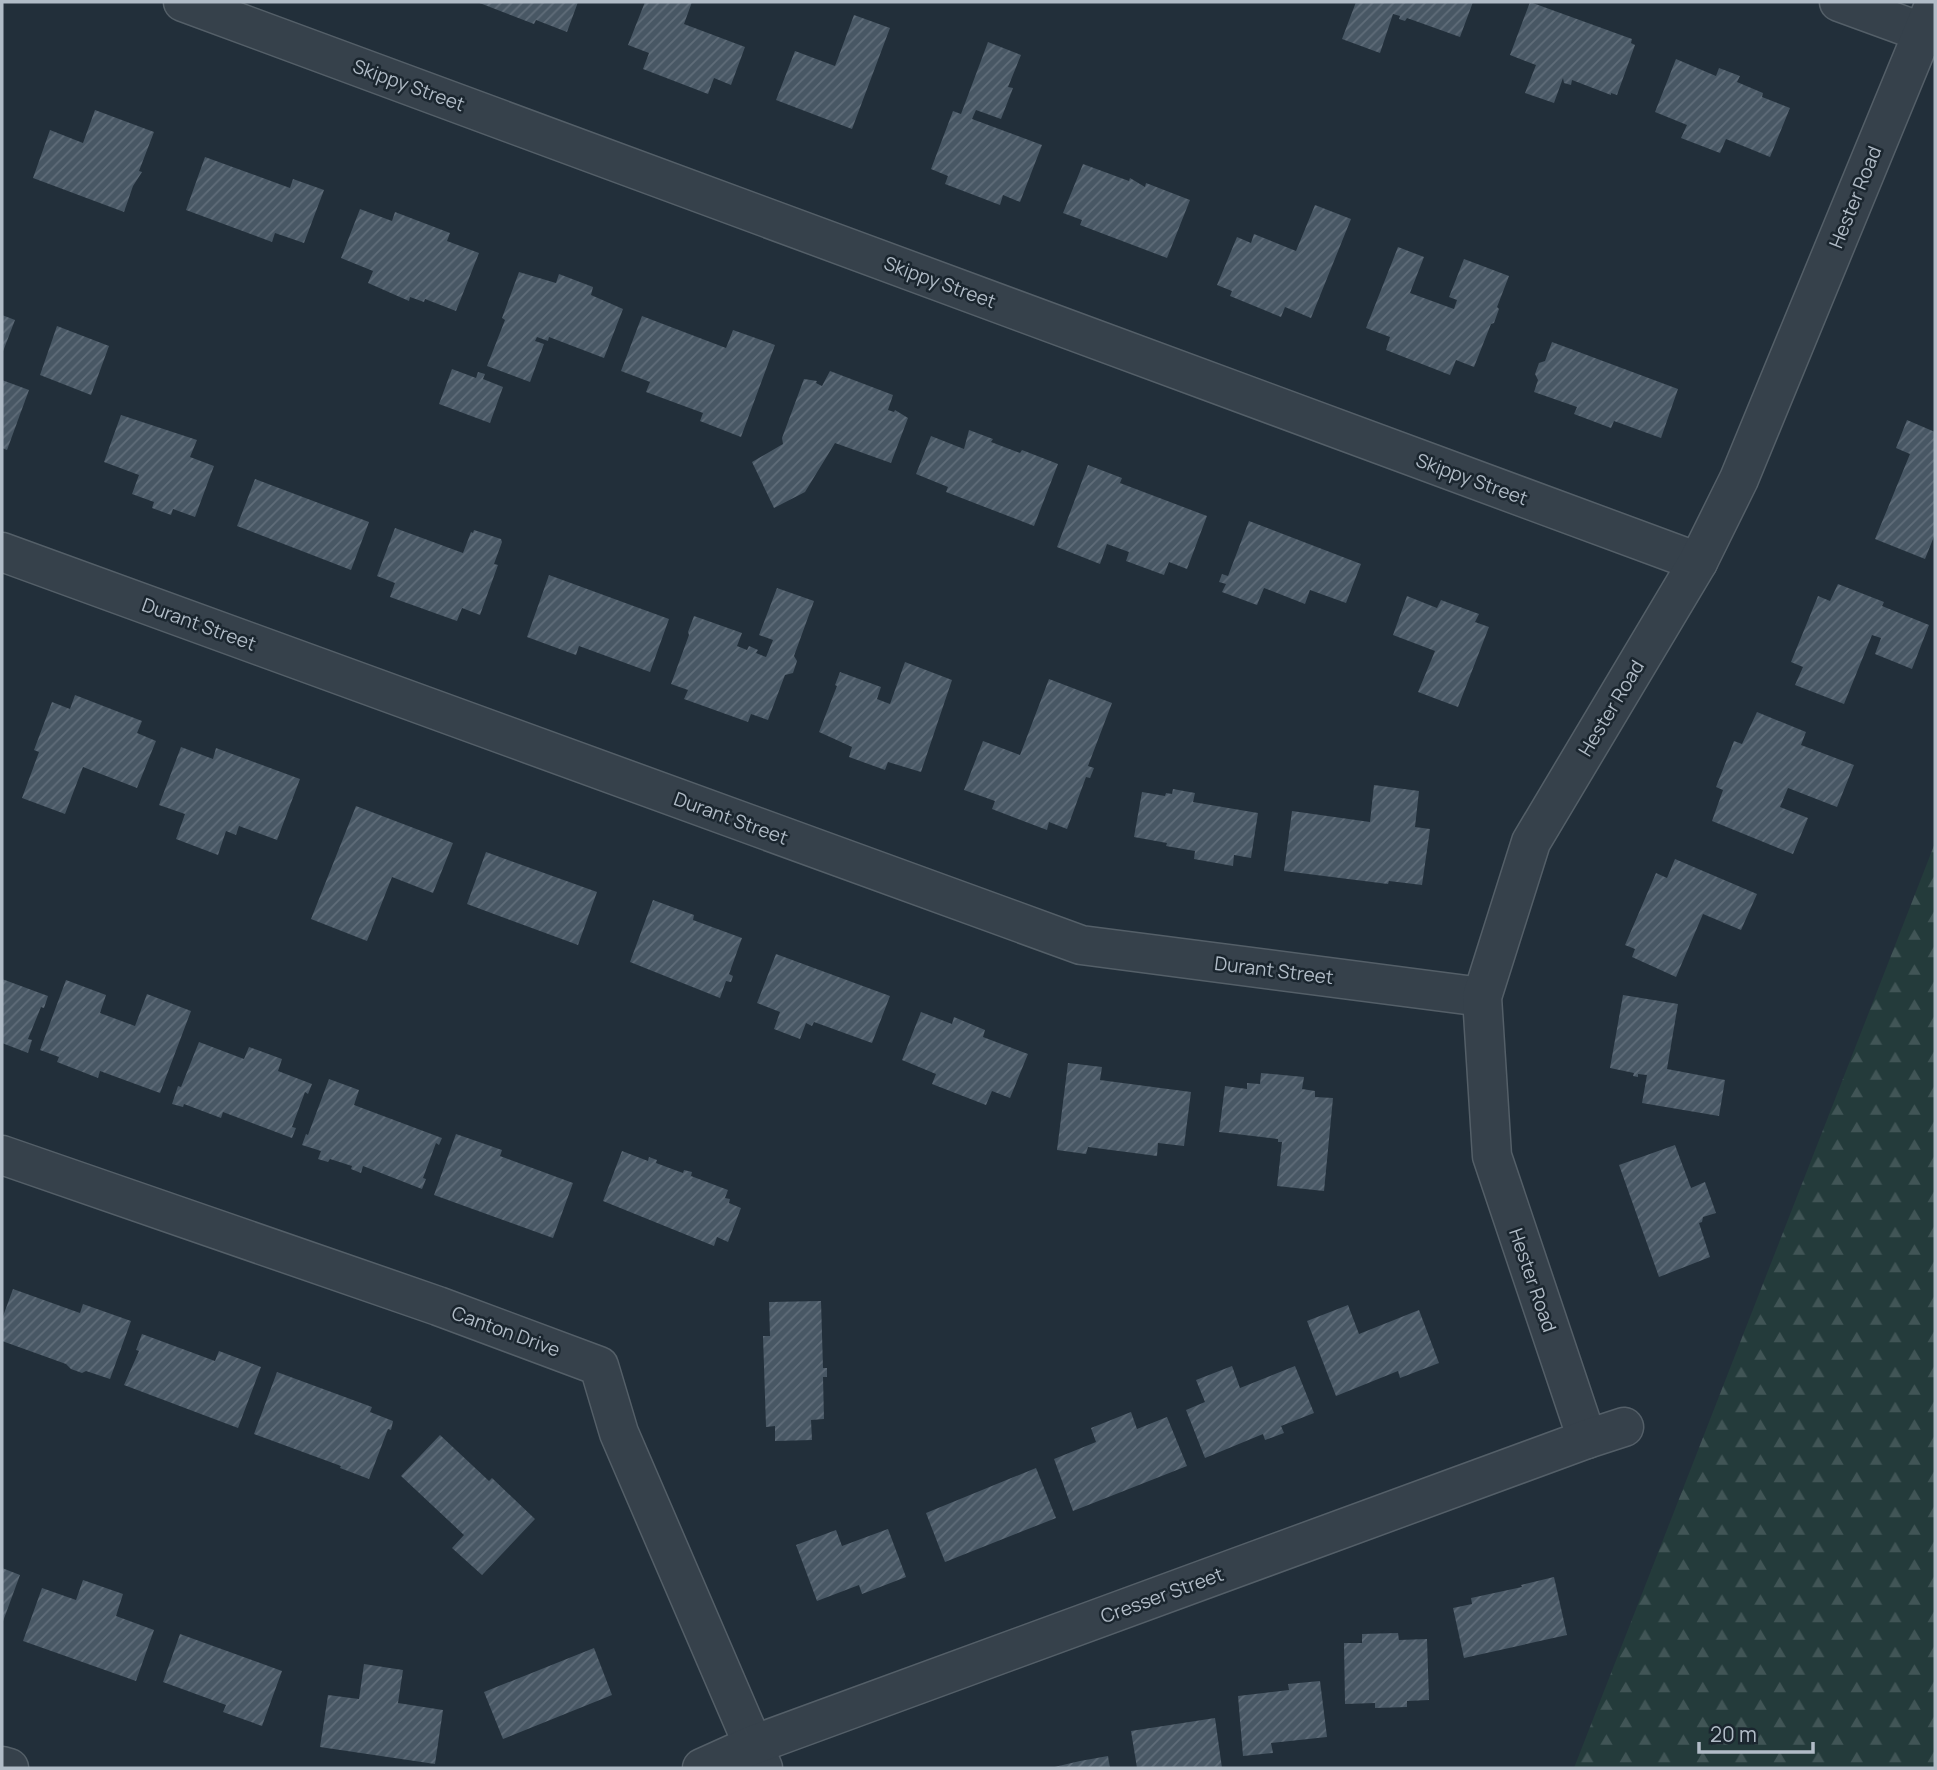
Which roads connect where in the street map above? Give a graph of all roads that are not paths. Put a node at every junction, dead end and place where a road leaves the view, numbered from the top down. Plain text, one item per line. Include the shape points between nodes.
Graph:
1 (183, 2) edge
2 (1839, 2) edge
3 (1931, 24) edge
4 (2, 552) edge
5 (1698, 562) junction
6 (1482, 997) junction
7 (2, 1155) edge
8 (1624, 1427) dead end
9 (1587, 1439) junction
10 (758, 1757) edge
11 (2, 1766) edge
12 (9, 1768) edge
13 (702, 1768) edge

1 - 5 street, Skippy Street
2 - 3 street
3 - 5 street, Hester Road via 1739,479
4 - 6 street, Durant Street via 1081,945
5 - 6 street, Hester Road via 1531,842
6 - 9 street, Hester Road via 1492,1156
7 - 10 street, Canton Drive via 599,1366 619,1433
8 - 9 street, Cresser Street
9 - 10 street, Cresser Street
10 - 13 street, Cresser Street
11 - 12 street

